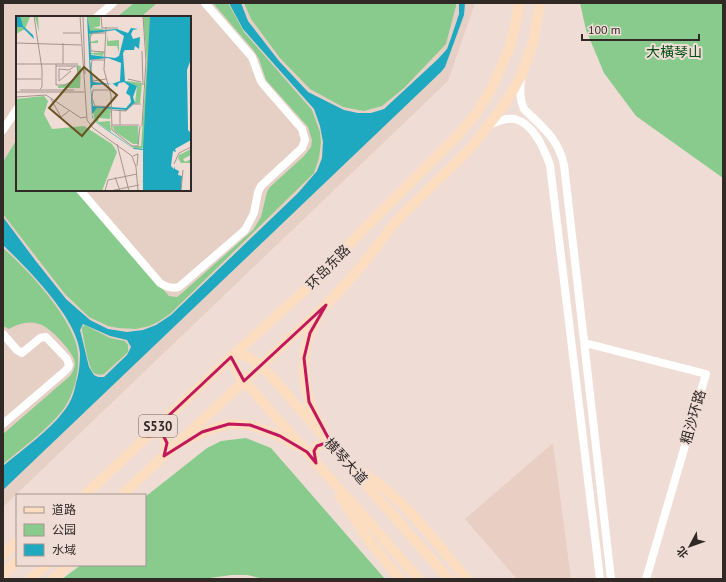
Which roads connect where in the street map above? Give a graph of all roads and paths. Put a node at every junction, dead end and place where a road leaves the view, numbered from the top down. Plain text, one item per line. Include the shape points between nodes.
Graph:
1 (113, 3) edge
2 (205, 3) edge
3 (519, 3) edge
4 (540, 3) edge
5 (98, 16) edge
6 (521, 76) junction
7 (16, 114) edge
8 (490, 124) junction
9 (3, 130) edge
10 (81, 191) edge
11 (326, 305) junction
12 (3, 334) edge
13 (584, 343) junction
14 (233, 356) junction
15 (261, 366) junction
16 (244, 381) junction
17 (3, 424) edge
18 (147, 436) junction
19 (332, 445) junction
20 (168, 452) junction
21 (307, 452) junction
22 (316, 463) junction
23 (352, 468) junction
24 (329, 477) junction
25 (86, 494) edge
26 (124, 494) edge
27 (16, 543) edge
28 (3, 555) edge
29 (16, 562) edge
30 (45, 566) edge
31 (67, 566) edge
32 (3, 574) edge
33 (31, 579) edge
34 (54, 579) edge
35 (400, 579) edge
36 (419, 579) edge
37 (449, 579) edge
38 (467, 579) edge
39 (600, 579) edge
40 (610, 579) edge
41 (646, 579) edge

1 - 5 street
2 - 10 street via 248,53 260,79 302,129 305,140 302,148 261,186 254,213 246,230 179,288 169,288 160,283
3 - 14 main road, 环岛东路 via 510,46 492,88 476,114 313,283
4 - 6 main road, 环岛东路 via 533,43
6 - 8 main road, 环岛东路 via 512,94
6 - 13 street via 521,104 551,136 562,156
7 - 9 street
8 - 11 main road, 环岛东路 via 469,150 397,220
8 - 39 street via 508,119 522,122 540,142 550,165
11 - 15 main road, 环岛东路
11 - 19 main road via 310,332 304,358 304,372 309,402
12 - 17 street via 22,353 40,338 46,337 69,362 64,372
13 - 40 street
13 - 41 street, 粗沙环路 via 706,374
14 - 15 main road, 横琴大道 via 248,356
14 - 16 main road, 横琴大道 via 232,365
14 - 18 main road, 环岛东路 / S530
15 - 16 main road, 环岛东路 / S530
15 - 19 main road, 横琴大道
16 - 20 main road, 环岛东路 / S530
16 - 21 main road, 横琴大道
18 - 20 main road via 154,433 162,435
18 - 25 main road, 环岛东路 / S530
19 - 22 main road via 326,442 317,446 314,451
19 - 23 main road, 横琴大道
20 - 21 main road via 202,432 229,424 265,429
20 - 26 main road, 环岛东路 / S530
21 - 22 main road, 横琴大道
22 - 24 main road, 横琴大道
23 - 37 main road, 横琴大道
23 - 38 main road via 384,488 412,515
24 - 35 main road via 349,512
24 - 36 main road, 横琴大道
27 - 28 main road
29 - 32 main road
30 - 33 main road
31 - 34 main road

